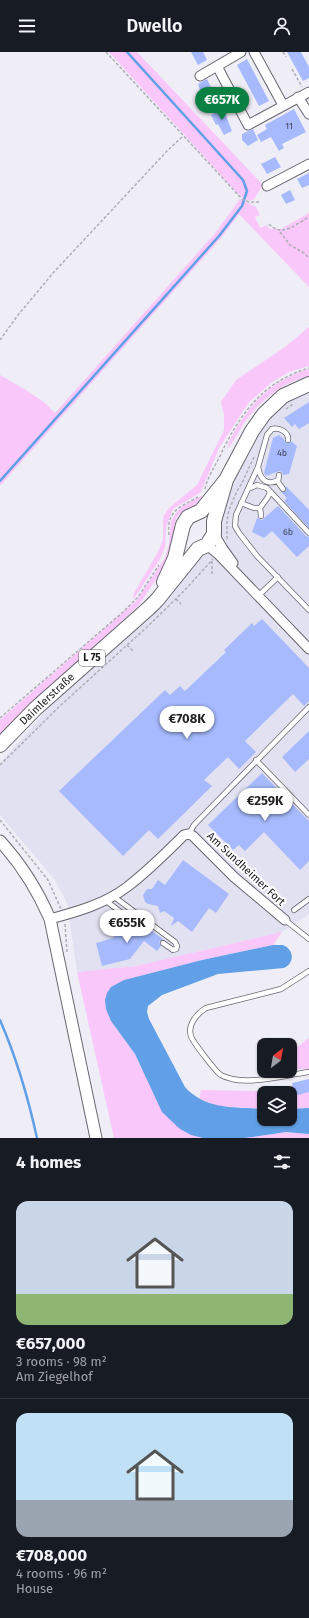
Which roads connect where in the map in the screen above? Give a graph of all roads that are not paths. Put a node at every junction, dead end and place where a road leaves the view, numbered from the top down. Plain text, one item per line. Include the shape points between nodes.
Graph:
1 (241, 52) edge
2 (254, 52) edge
3 (217, 66) junction
4 (200, 76) dead end
5 (304, 94) edge
6 (283, 105) junction
7 (309, 114) edge
8 (309, 164) edge
9 (267, 186) dead end
10 (309, 384) edge
11 (288, 440) dead end
12 (258, 467) junction
13 (226, 480) junction
14 (248, 489) junction
15 (283, 489) dead end
16 (270, 492) junction
17 (242, 503) junction
18 (260, 508) junction
19 (201, 511) junction
20 (261, 516) dead end
21 (309, 533) edge
22 (175, 536) junction
23 (208, 538) junction
24 (278, 577) junction
25 (248, 586) junction
26 (258, 596) junction
27 (149, 608) junction
28 (309, 610) edge
29 (307, 643) edge
30 (309, 707) edge
31 (0, 744) edge
32 (256, 760) junction
33 (309, 814) edge
34 (189, 834) junction
35 (0, 841) edge
36 (109, 898) junction
37 (309, 899) edge
38 (294, 910) dead end
39 (50, 919) junction
40 (131, 920) dead end
41 (285, 920) joint
42 (309, 939) edge
43 (163, 943) dead end
44 (309, 971) edge
45 (309, 1072) edge
46 (96, 1138) edge

1 - 3 street
2 - 6 street
3 - 4 street
3 - 6 street via 248,125
5 - 6 street
5 - 7 street
8 - 9 street
10 - 13 main road, Daimlerstraße / L 75 via 283,396 264,414
11 - 12 lane via 283,430 276,428 270,432
12 - 14 lane
12 - 15 lane via 262,479 272,483 278,477
13 - 19 main road, Daimlerstraße / L 75
13 - 23 main road, Daimlerstraße / L 75
14 - 16 lane via 257,484
14 - 17 lane
16 - 18 lane
16 - 21 lane
17 - 18 lane
17 - 24 lane via 236,515 235,526 244,540
18 - 20 lane
19 - 22 main road, Daimlerstraße / L 75 via 188,517
19 - 23 main road via 208,515
22 - 23 main road via 189,547
22 - 27 main road, Daimlerstraße / L 75 via 175,558
23 - 25 street
23 - 25 street via 218,554
23 - 27 main road, Daimlerstraße / L 75
24 - 26 lane
24 - 28 lane
25 - 26 street
26 - 29 street
27 - 31 main road, Daimlerstraße / L 75 via 35,709
30 - 32 lane
32 - 33 lane
32 - 34 lane via 194,825
34 - 36 street, Am Sundheimer Fort via 126,888
34 - 41 street, Am Sundheimer Fort via 234,877
35 - 39 street via 14,856 40,895
36 - 39 street, Am Sundheimer Fort
36 - 40 lane
36 - 43 lane via 175,942 177,946 173,950
37 - 38 lane
39 - 46 street
41 - 42 lane
44 - 45 lane via 281,989 206,1008 198,1013 190,1029 191,1036 211,1064 220,1074 231,1079 258,1079

